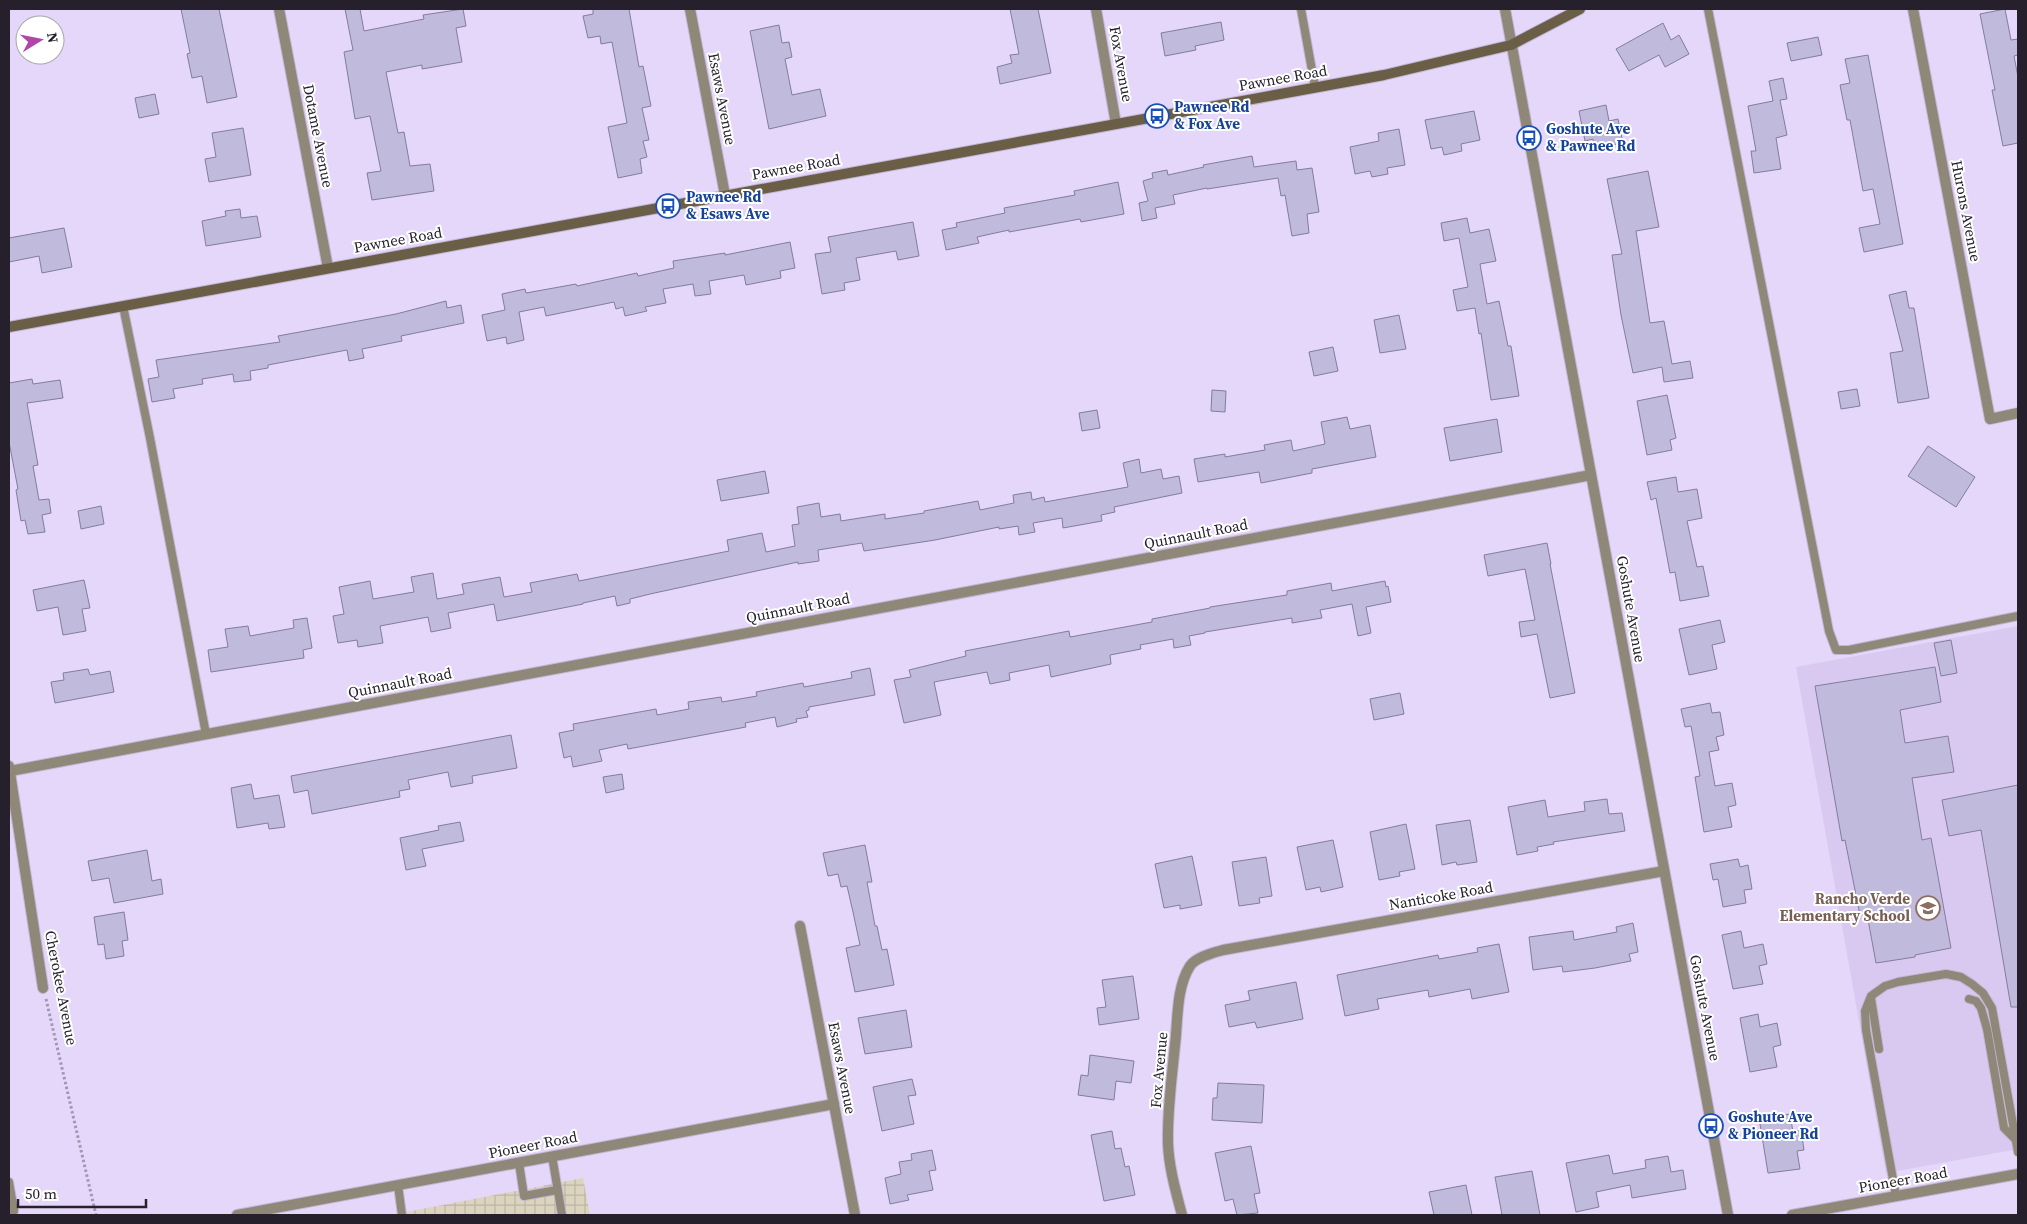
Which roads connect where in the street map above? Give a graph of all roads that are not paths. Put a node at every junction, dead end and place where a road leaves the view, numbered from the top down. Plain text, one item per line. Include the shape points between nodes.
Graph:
1 (279, 9) edge
2 (690, 9) edge
3 (1096, 9) edge
4 (1301, 9) edge
5 (1505, 9) edge
6 (1580, 9) edge
7 (1708, 9) edge
8 (1913, 9) edge
9 (1511, 45) junction
10 (1315, 87) junction
11 (1116, 124) junction
12 (725, 195) junction
13 (328, 268) junction
14 (123, 306) junction
15 (9, 327) edge
16 (2018, 413) edge
17 (1591, 475) junction
18 (2018, 616) edge
19 (206, 734) junction
20 (9, 768) edge
21 (1664, 871) junction
22 (800, 926) dead end
23 (1224, 950) joint
24 (43, 988) road end
25 (1871, 996) junction
26 (1969, 999) dead end
27 (1879, 1049) dead end
28 (834, 1104) junction
29 (2016, 1140) junction
30 (2018, 1152) edge
31 (552, 1156) junction
32 (518, 1163) junction
33 (2018, 1174) edge
34 (9, 1182) edge
35 (398, 1185) junction
36 (557, 1190) junction
37 (1896, 1196) junction
38 (9, 1213) edge
39 (237, 1215) edge
40 (402, 1215) edge
41 (562, 1215) edge
42 (855, 1215) edge
43 (1182, 1215) edge
44 (1728, 1215) edge
45 (1792, 1215) edge

1 - 13 street, Dotame Avenue
2 - 12 street, Esaws Avenue
3 - 11 street, Fox Avenue
4 - 10 lane
5 - 9 street, Goshute Avenue
6 - 9 street, Pawnee Road
7 - 18 lane via 1827,621 1836,650
8 - 16 street, Hurons Avenue via 1990,419
9 - 10 street, Pawnee Road via 1384,75
9 - 17 street, Goshute Avenue
10 - 11 street, Pawnee Road
11 - 12 street, Pawnee Road
12 - 13 street, Pawnee Road
13 - 14 street, Pawnee Road
14 - 15 street, Pawnee Road
14 - 19 lane
17 - 19 street, Quinnault Road
17 - 21 street, Goshute Avenue
19 - 20 street, Quinnault Road
20 - 24 street, Cherokee Avenue
21 - 23 street, Nanticoke Road
21 - 44 street, Goshute Avenue
22 - 28 street, Esaws Avenue
23 - 43 street, Fox Avenue via 1190,964 1179,1005 1168,1144
25 - 27 lane
25 - 29 lane via 1898,982 1946,974 1961,977 1983,993 1996,1023
25 - 37 lane via 1865,1012 1866,1030
26 - 29 lane via 1976,1001 1981,1008 2004,1128
28 - 31 street, Pioneer Road
28 - 42 street, Esaws Avenue
29 - 30 lane
31 - 32 street, Pioneer Road
31 - 36 lane
32 - 35 street, Pioneer Road
32 - 36 lane via 524,1196
33 - 37 street, Pioneer Road
34 - 38 lane via 14,1211
35 - 39 street, Pioneer Road
35 - 40 lane
36 - 41 lane
37 - 45 street, Pioneer Road

